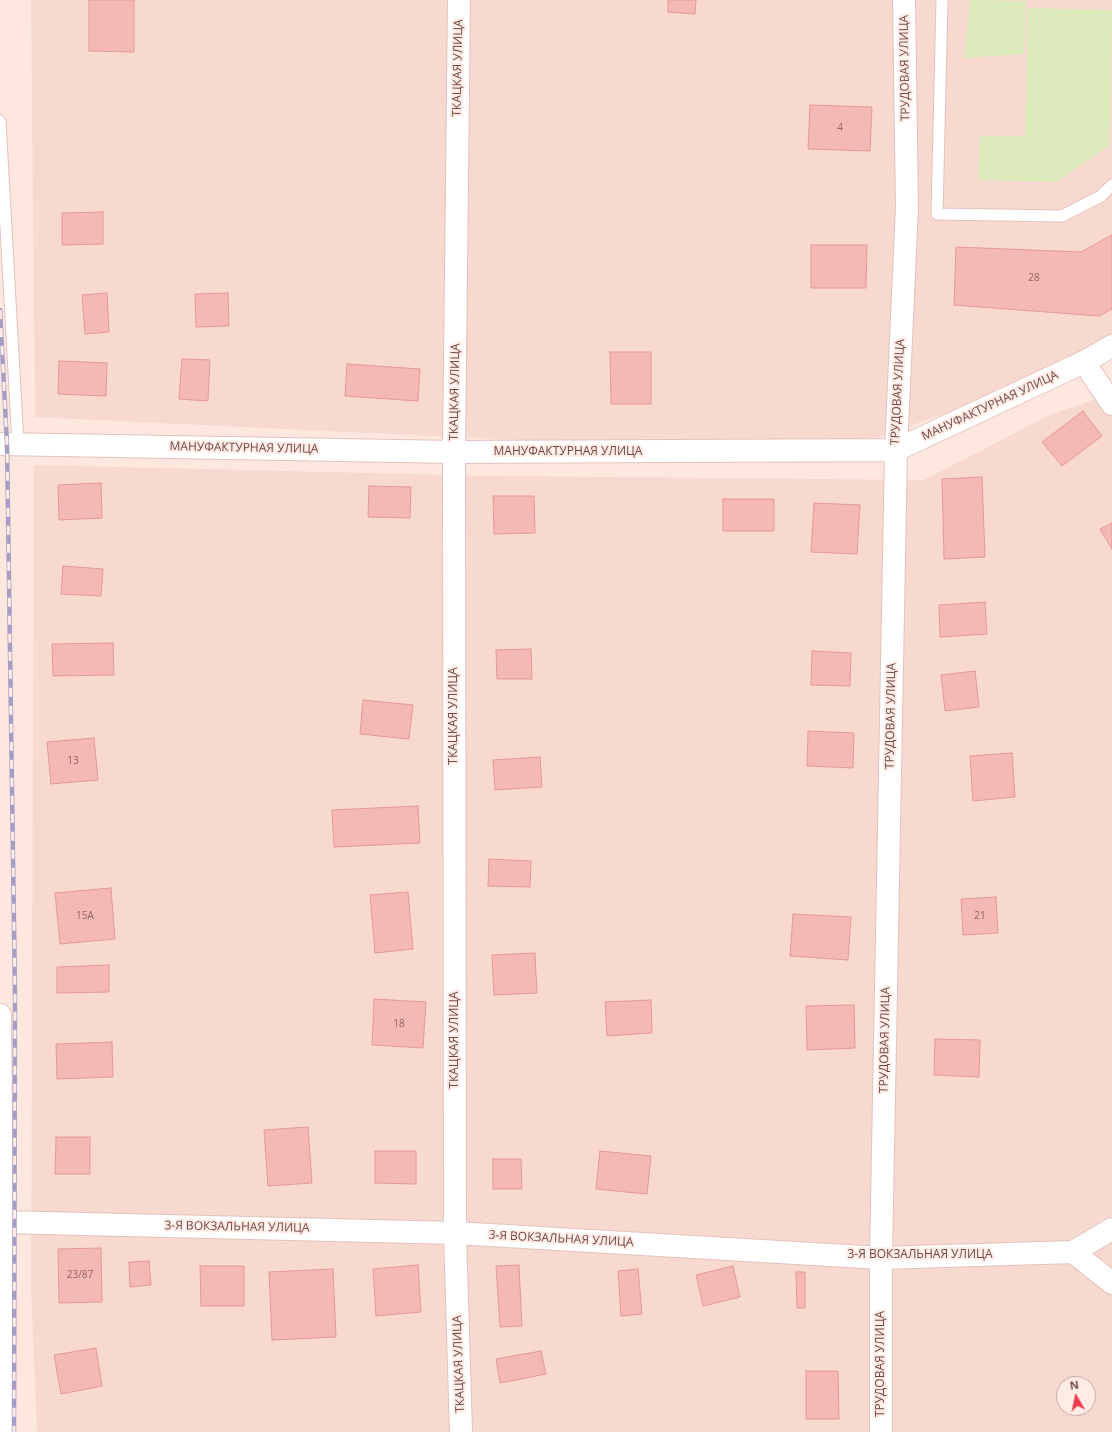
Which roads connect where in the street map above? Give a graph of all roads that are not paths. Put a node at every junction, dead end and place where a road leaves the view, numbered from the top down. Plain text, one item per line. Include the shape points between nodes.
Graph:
1 (459, 0) edge
2 (904, 0) edge
3 (942, 0) edge
4 (0, 121) edge
5 (1112, 184) edge
6 (1112, 346) edge
7 (1084, 362) junction
8 (1112, 404) edge
9 (9, 444) edge
10 (896, 450) junction
11 (454, 452) junction
12 (0, 1015) edge
13 (2, 1222) junction
14 (1112, 1229) edge
15 (455, 1233) junction
16 (1073, 1252) junction
17 (881, 1258) junction
18 (1112, 1284) edge
19 (1, 1432) edge
20 (461, 1432) edge
21 (881, 1432) edge

1 - 11 street, ТКАЦКАЯ УЛИЦА
2 - 10 street, ТРУДОВАЯ УЛИЦА via 907,207
3 - 5 lane via 937,214 1062,216 1101,196
4 - 9 lane
6 - 7 street, МАНУФАКТУРНАЯ УЛИЦА
7 - 8 street
7 - 10 street, МАНУФАКТУРНАЯ УЛИЦА
9 - 11 street, МАНУФАКТУРНАЯ УЛИЦА
10 - 11 street, МАНУФАКТУРНАЯ УЛИЦА
10 - 17 street, ТРУДОВАЯ УЛИЦА
11 - 15 street, ТКАЦКАЯ УЛИЦА
12 - 13 street
13 - 15 street, 3-Я ВОКЗАЛЬНАЯ УЛИЦА
13 - 19 street
14 - 16 street, 3-Я ВОКЗАЛЬНАЯ УЛИЦА
15 - 17 street, 3-Я ВОКЗАЛЬНАЯ УЛИЦА
15 - 20 street, ТКАЦКАЯ УЛИЦА
16 - 17 street, 3-Я ВОКЗАЛЬНАЯ УЛИЦА
16 - 18 street
17 - 21 street, ТРУДОВАЯ УЛИЦА

